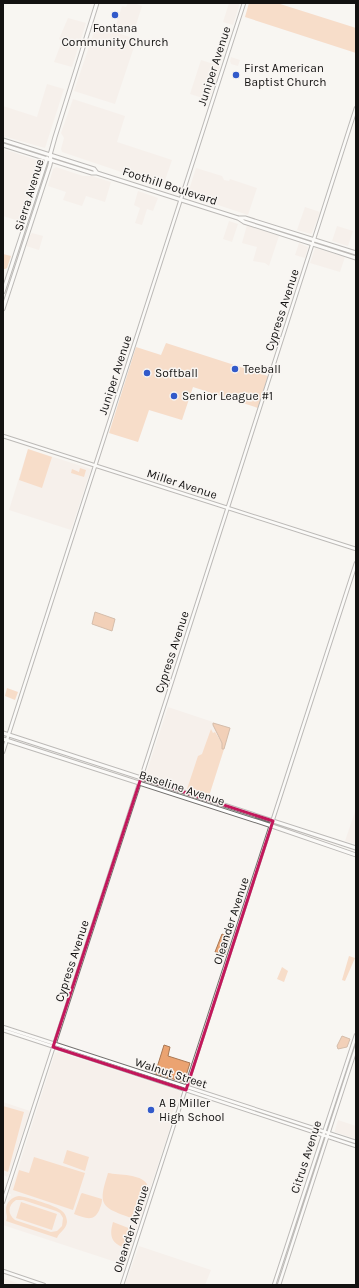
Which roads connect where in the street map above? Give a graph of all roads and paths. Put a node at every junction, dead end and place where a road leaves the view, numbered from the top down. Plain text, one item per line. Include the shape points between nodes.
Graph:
1 (97, 3) edge
2 (244, 3) edge
3 (356, 108) edge
4 (3, 140) edge
5 (3, 145) edge
6 (50, 155) junction
7 (46, 158) junction
8 (51, 160) junction
9 (97, 173) junction
10 (181, 199) junction
11 (238, 218) junction
12 (314, 240) junction
13 (312, 244) junction
14 (356, 253) edge
15 (356, 258) edge
16 (3, 292) edge
17 (3, 309) edge
18 (3, 436) edge
19 (96, 466) junction
20 (228, 508) junction
21 (356, 549) edge
22 (356, 563) edge
23 (3, 733) edge
24 (9, 735) junction
25 (5, 740) edge
26 (3, 752) edge
27 (141, 778) junction
28 (139, 784) junction
29 (273, 821) junction
30 (272, 826) junction
31 (356, 848) edge
32 (356, 855) edge
33 (3, 1027) edge
34 (3, 1030) edge
35 (356, 1035) edge
36 (54, 1046) junction
37 (356, 1048) edge
38 (186, 1089) junction
39 (323, 1134) junction
40 (328, 1135) junction
41 (356, 1142) edge
42 (356, 1146) edge
43 (3, 1202) edge
44 (3, 1271) edge
45 (44, 1285) edge
46 (122, 1285) edge
47 (274, 1285) edge
48 (279, 1285) edge

1 - 6 main road, Sierra Avenue
2 - 10 street, Juniper Avenue
3 - 12 street, Cypress Avenue
4 - 6 main road, Foothill Boulevard
5 - 7 main road, Foothill Boulevard
6 - 7 main road, Sierra Avenue
6 - 8 main road, Sierra Avenue
6 - 9 main road, Foothill Boulevard via 94,169
7 - 8 main road, Foothill Boulevard
7 - 16 main road, Sierra Avenue
8 - 9 main road, Foothill Boulevard
8 - 17 main road, Sierra Avenue
9 - 10 main road, Foothill Boulevard
10 - 11 main road, Foothill Boulevard
10 - 19 street, Juniper Avenue
11 - 12 main road, Foothill Boulevard via 246,218
11 - 13 main road, Foothill Boulevard
12 - 13 street, Cypress Avenue
12 - 14 main road, Foothill Boulevard
13 - 15 main road, Foothill Boulevard
13 - 20 street, Cypress Avenue
18 - 19 street, Miller Avenue
19 - 20 street, Miller Avenue
19 - 24 street, Juniper Avenue
20 - 21 street, Miller Avenue
20 - 27 street, Cypress Avenue
22 - 29 street, Oleander Avenue
23 - 24 main road, Baseline Avenue
24 - 25 street, Juniper Avenue
24 - 27 main road, Baseline Avenue
25 - 26 street, Juniper Avenue
25 - 28 main road, Baseline Avenue
27 - 28 street, Cypress Avenue
27 - 29 main road, Baseline Avenue
28 - 30 main road, Baseline Avenue
28 - 36 street, Cypress Avenue
29 - 30 street, Oleander Avenue
29 - 31 main road, Baseline Avenue
30 - 32 main road, Baseline Avenue
30 - 38 street, Oleander Avenue
33 - 36 street, Walnut Street
34 - 36 street, Walnut Street
35 - 39 street, Citrus Avenue
36 - 38 street, Walnut Street
36 - 43 street, Cypress Avenue
37 - 40 street, Citrus Avenue
38 - 39 street, Walnut Street
38 - 46 street, Oleander Avenue
39 - 40 street, Walnut Street
39 - 47 street, Citrus Avenue
40 - 41 street, Walnut Street
40 - 42 street, Walnut Street
40 - 48 street, Citrus Avenue
44 - 45 street

